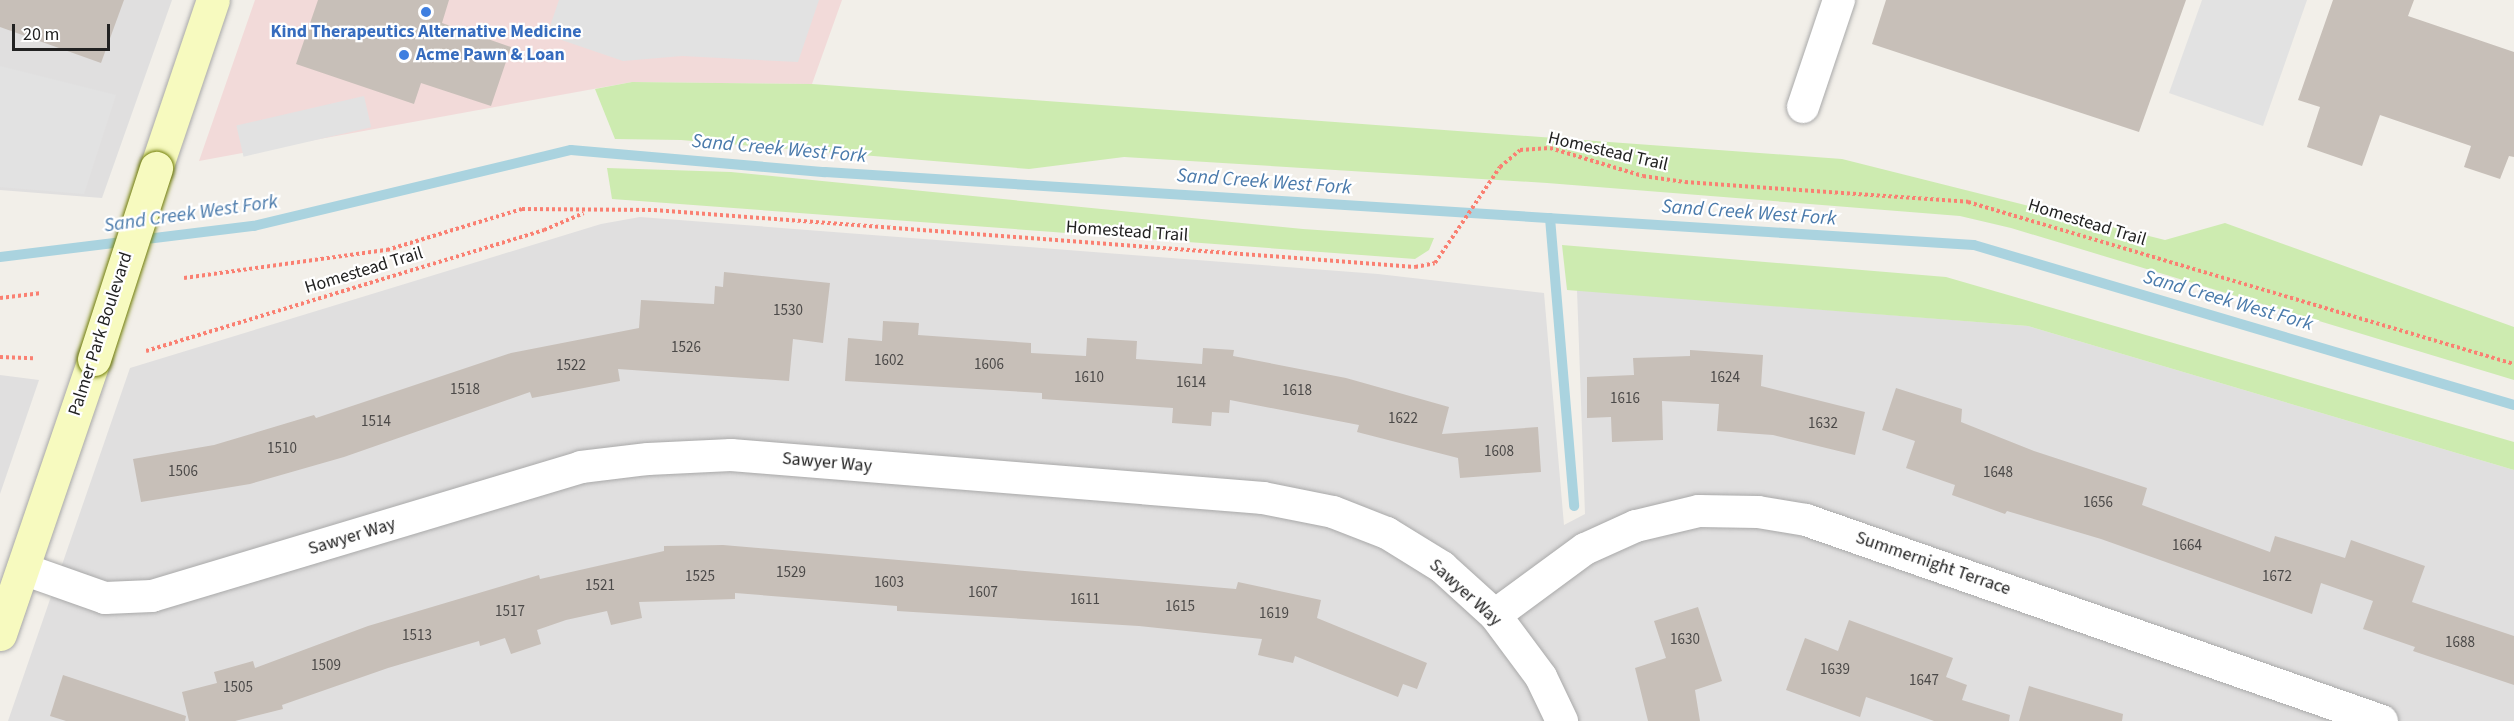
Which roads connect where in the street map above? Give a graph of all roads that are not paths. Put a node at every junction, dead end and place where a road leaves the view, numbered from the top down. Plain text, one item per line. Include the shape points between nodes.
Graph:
1 (213, 0) edge
2 (1839, 0) edge
3 (1803, 107) dead end
4 (23, 569) junction
5 (1495, 615) junction
6 (0, 634) edge
7 (1562, 721) edge
8 (2382, 721) edge

1 - 4 main road, Palmer Park Boulevard, bridge
2 - 3 street
4 - 5 street, Sawyer Way via 105,598 152,596 581,467 731,455 1263,498 1333,512 1387,533 1442,567
4 - 6 main road, Palmer Park Boulevard
5 - 7 street, Sawyer Way via 1541,677
5 - 8 street, Summernight Terrace via 1585,549 1636,525 1699,511 1758,512 1806,520

